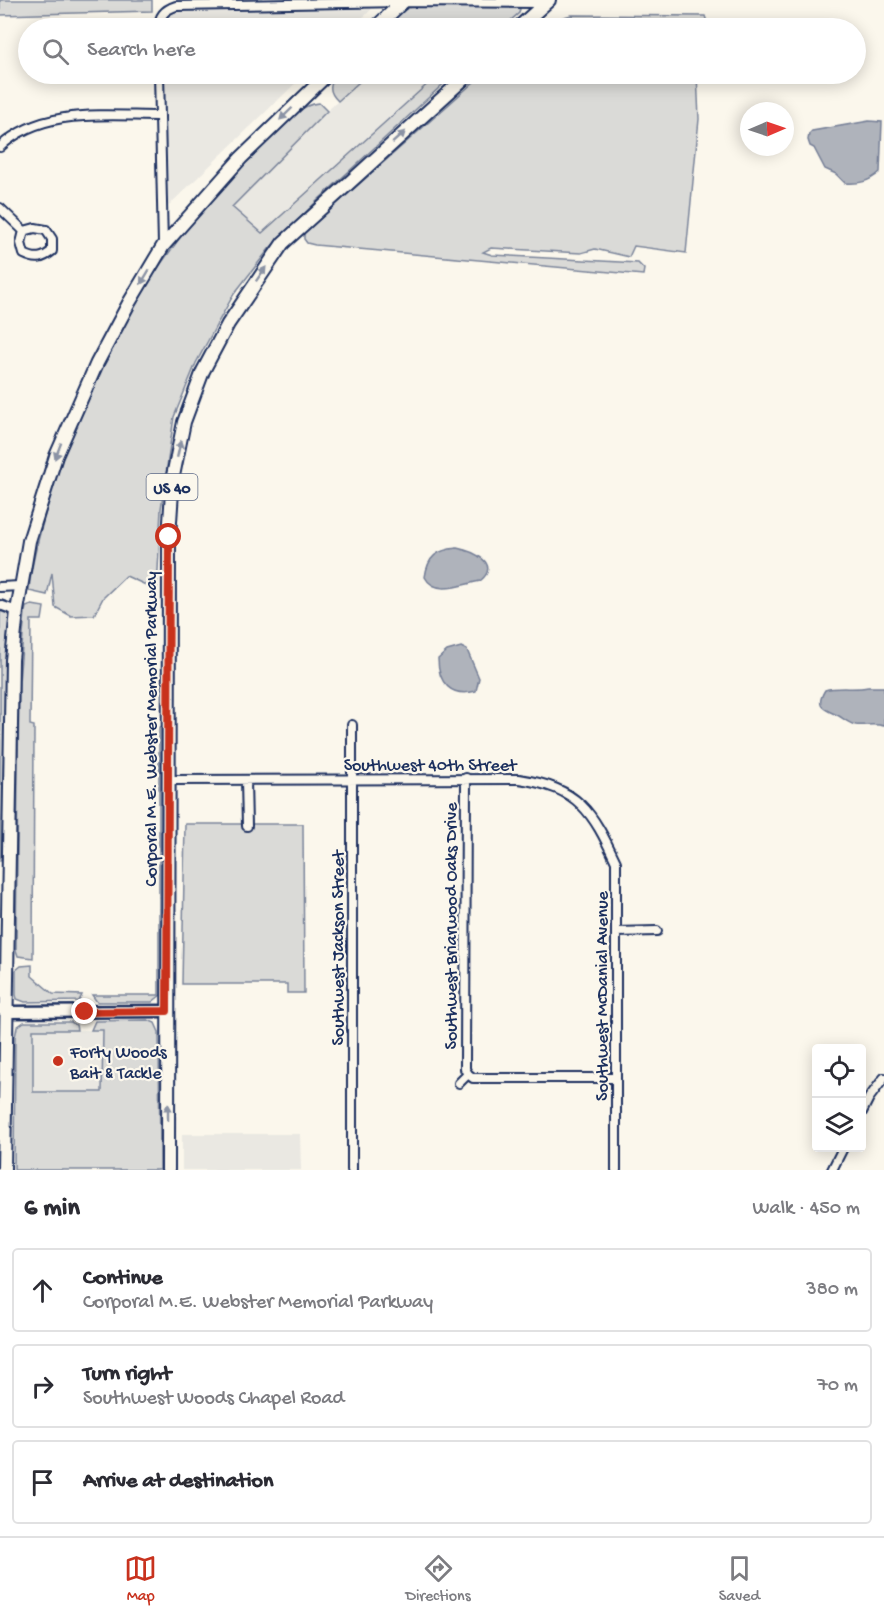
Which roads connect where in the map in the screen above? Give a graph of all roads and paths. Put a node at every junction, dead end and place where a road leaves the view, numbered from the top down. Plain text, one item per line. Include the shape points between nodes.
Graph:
1 (404, 1) edge
2 (548, 1) edge
3 (250, 2) edge
4 (160, 18) edge
5 (386, 18) edge
6 (529, 18) edge
7 (159, 84) edge
8 (318, 84) edge
9 (458, 84) edge
10 (160, 116) junction
11 (0, 147) edge
12 (0, 208) edge
13 (24, 231) junction
14 (163, 246) junction
15 (20, 586) junction
16 (0, 587) edge
17 (0, 605) edge
18 (16, 611) junction
19 (352, 725) dead end
20 (466, 778) junction
21 (352, 779) junction
22 (169, 780) junction
23 (246, 780) junction
24 (599, 825) joint
25 (247, 826) dead end
26 (4, 867) edge
27 (657, 931) dead end
28 (616, 932) junction
29 (7, 962) junction
30 (0, 984) edge
31 (167, 1011) junction
32 (2, 1012) edge
33 (3, 1041) edge
34 (468, 1074) junction
35 (616, 1078) junction
36 (884, 1078) edge
37 (459, 1083) dead end
38 (866, 1103) edge
39 (841, 1152) edge
40 (4, 1170) edge
41 (168, 1170) edge
42 (352, 1170) edge
43 (616, 1170) edge
44 (832, 1170) edge

1 - 2 street
1 - 3 street
1 - 5 main road
2 - 6 main road
3 - 4 street via 176,6
7 - 10 street
8 -> 14 main road via 241,158
22 -> 9 main road, Corporal M.E. Webster Memorial Parkway / US 40 via 169,537 173,476 184,422 203,371 228,324 283,243
10 - 11 street via 57,119 27,129
10 - 14 street
12 - 13 street
13 - 13 street via 24,254 44,257 52,250 52,239 46,230
14 -> 15 main road via 97,363 71,420 29,541
15 - 16 street
15 - 18 main road
17 - 18 street
18 - 26 main road
19 - 21 street, Southwest Jackson Street
20 - 21 street, Southwest 40th Street
20 - 24 street, Southwest 40th Street via 519,779 551,786 584,806
20 - 34 street, Southwest Briarwood Oaks Drive
21 - 23 street, Southwest 40th Street
21 - 42 street, Southwest Jackson Street
22 - 23 street, Southwest 40th Street
22 - 31 main road, Corporal M.E. Webster Memorial Parkway / US 40
23 - 25 street
24 - 28 street, Southwest McDanial Avenue via 615,862
26 - 29 main road
27 - 28 street
28 - 35 street, Southwest McDanial Avenue
29 - 30 main road
29 - 32 main road
31 - 32 main road
41 -> 31 main road, Corporal M.E. Webster Memorial Parkway / US 40
32 - 33 main road
33 - 40 main road
34 - 35 street, Southwest Briarwood Oaks Drive via 473,1078
34 - 37 street, Southwest Briarwood Oaks Drive
35 - 43 street, Southwest McDanial Avenue
36 - 38 street
39 - 44 street

